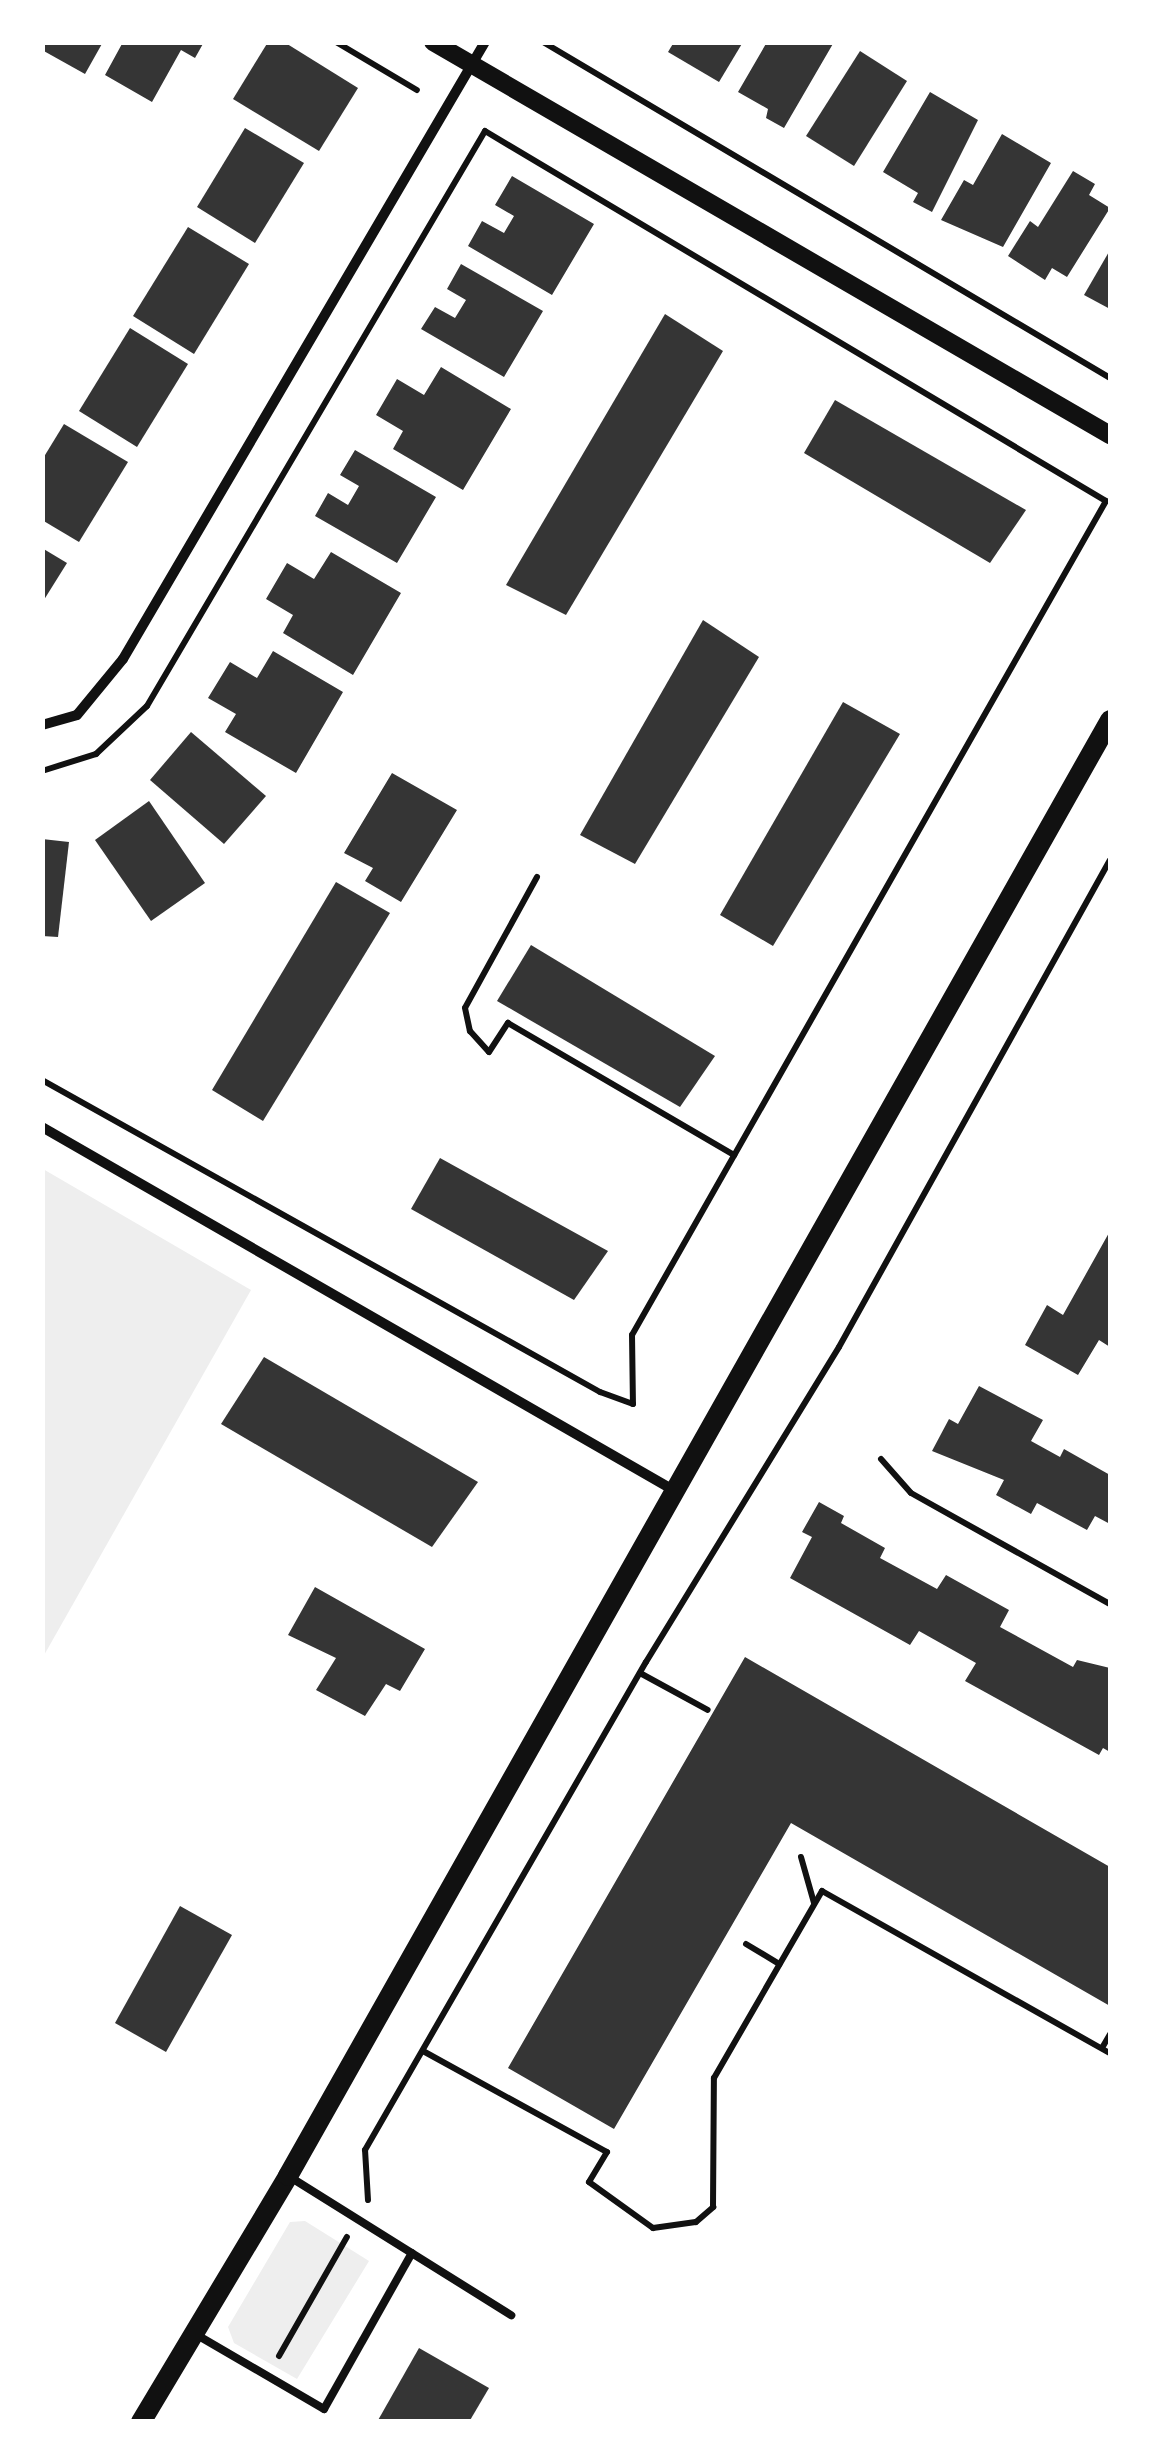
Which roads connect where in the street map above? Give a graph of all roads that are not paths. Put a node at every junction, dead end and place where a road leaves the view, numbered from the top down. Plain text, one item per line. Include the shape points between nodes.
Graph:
1 (433, 42) edge
2 (484, 42) edge
3 (470, 65) junction
4 (1110, 435) edge
5 (1110, 720) edge
6 (42, 725) edge
7 (42, 1126) edge
8 (675, 1491) junction
9 (288, 2176) junction
10 (412, 2254) junction
11 (511, 2315) dead end
12 (194, 2333) junction
13 (141, 2422) edge

1 - 3 street
2 - 3 street
3 - 4 street
3 - 6 street via 123,659 77,716
5 - 8 main road
7 - 8 street
8 - 9 main road
9 - 10 lane
9 - 12 main road
10 - 11 lane
10 - 12 lane via 324,2409
12 - 13 main road

